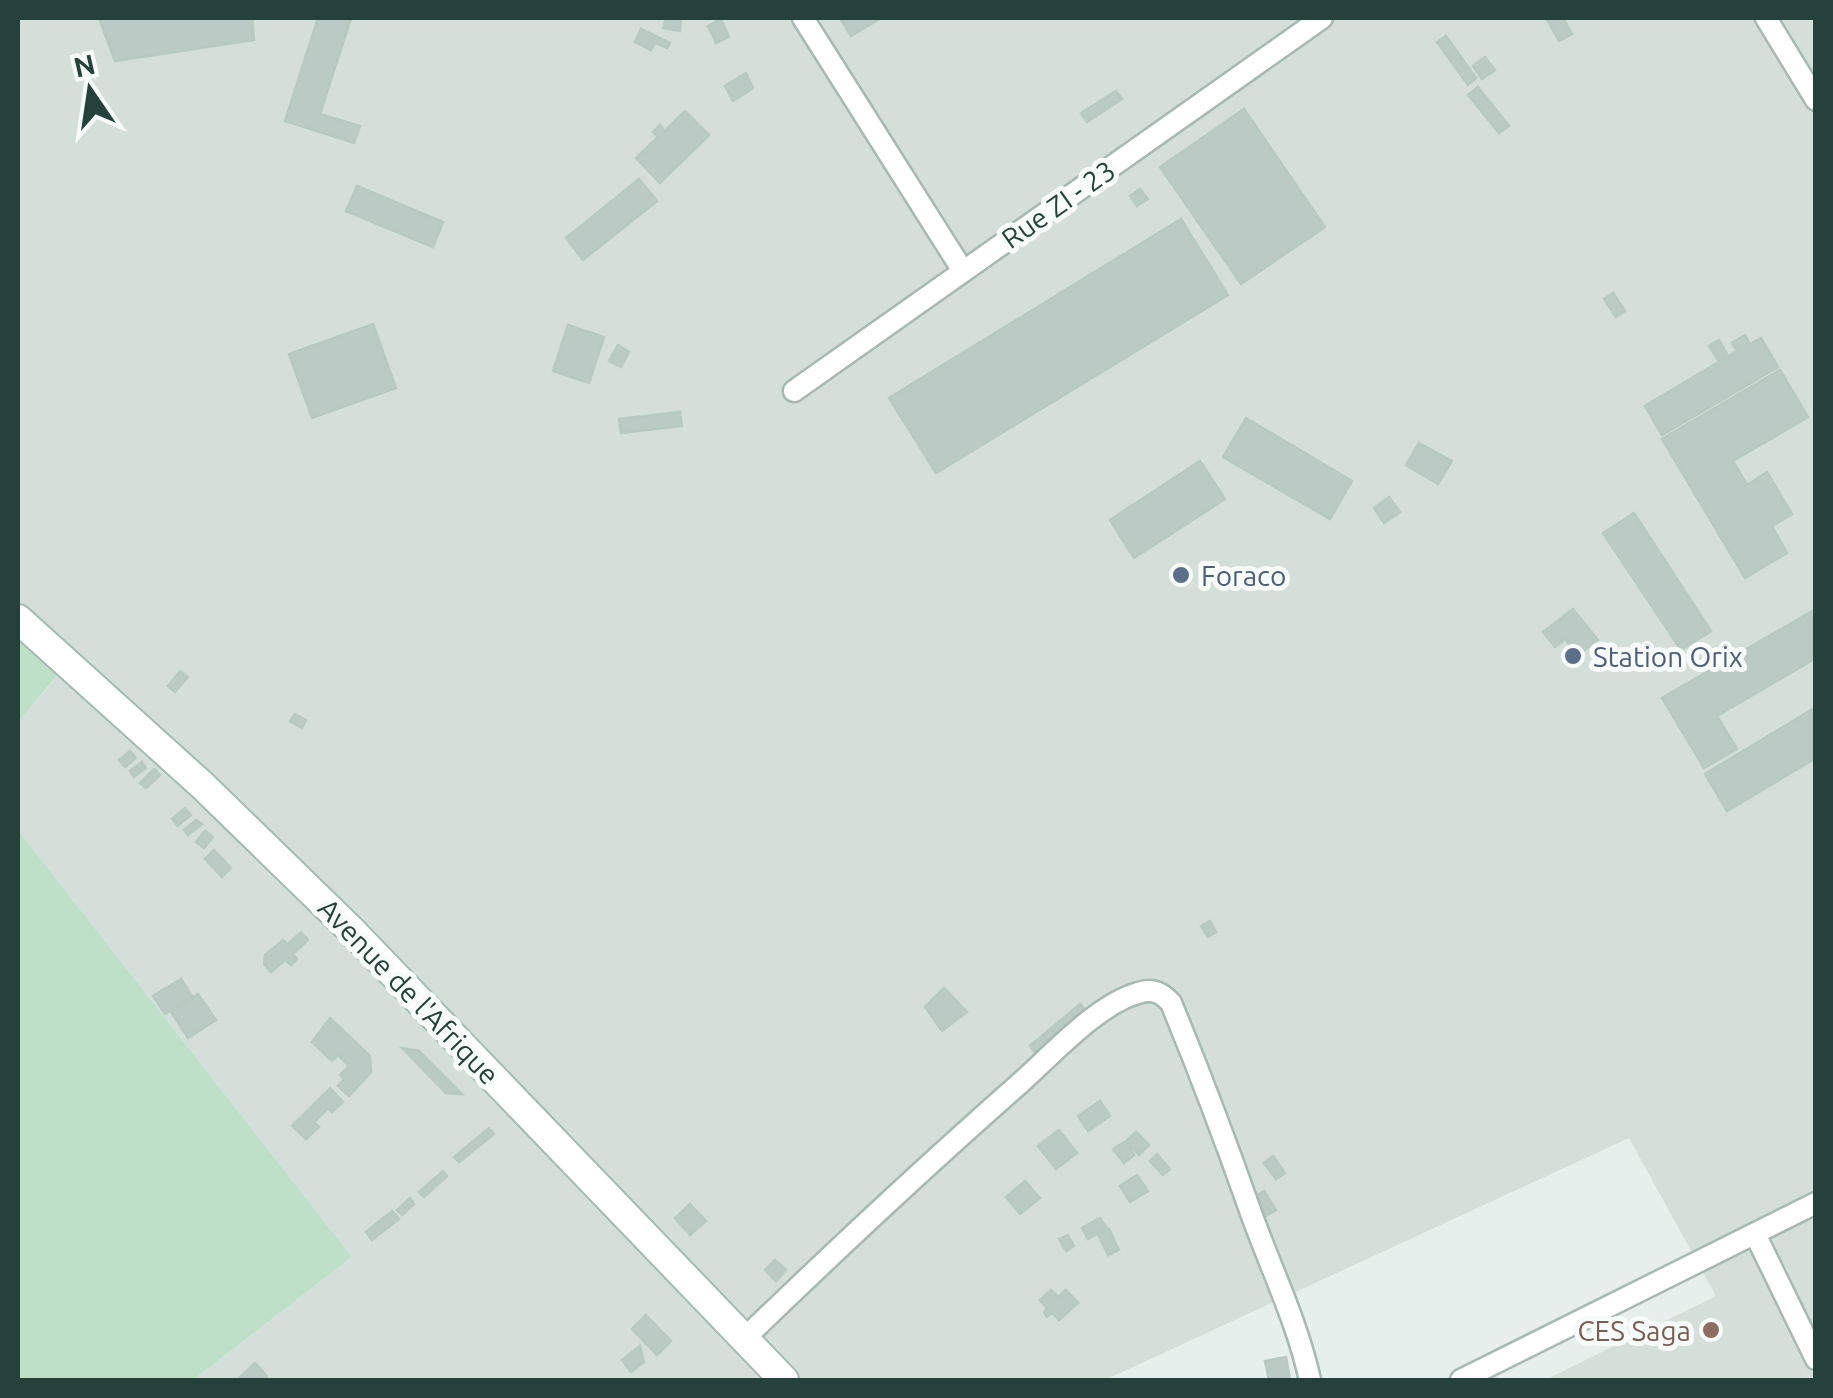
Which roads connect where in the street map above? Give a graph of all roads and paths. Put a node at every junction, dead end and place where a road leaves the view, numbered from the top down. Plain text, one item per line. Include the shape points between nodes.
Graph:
1 (804, 18) edge
2 (1322, 18) edge
3 (1766, 18) edge
4 (1816, 100) edge
5 (963, 272) junction
6 (794, 391) dead end
7 (18, 619) edge
8 (1816, 1202) edge
9 (1755, 1234) junction
10 (744, 1338) junction
11 (1816, 1359) edge
12 (784, 1380) edge
13 (1310, 1380) edge
14 (1461, 1380) edge

1 - 5 street
2 - 5 street, Rue ZI - 23
3 - 4 street
5 - 6 street, Rue ZI - 23
7 - 10 main road, Avenue de l'Afrique via 352,931
8 - 9 street
9 - 11 street
9 - 14 street
10 - 12 main road, Avenue de l'Afrique
10 - 13 street via 1072,1036 1114,1004 1150,990 1171,1003 1218,1114

